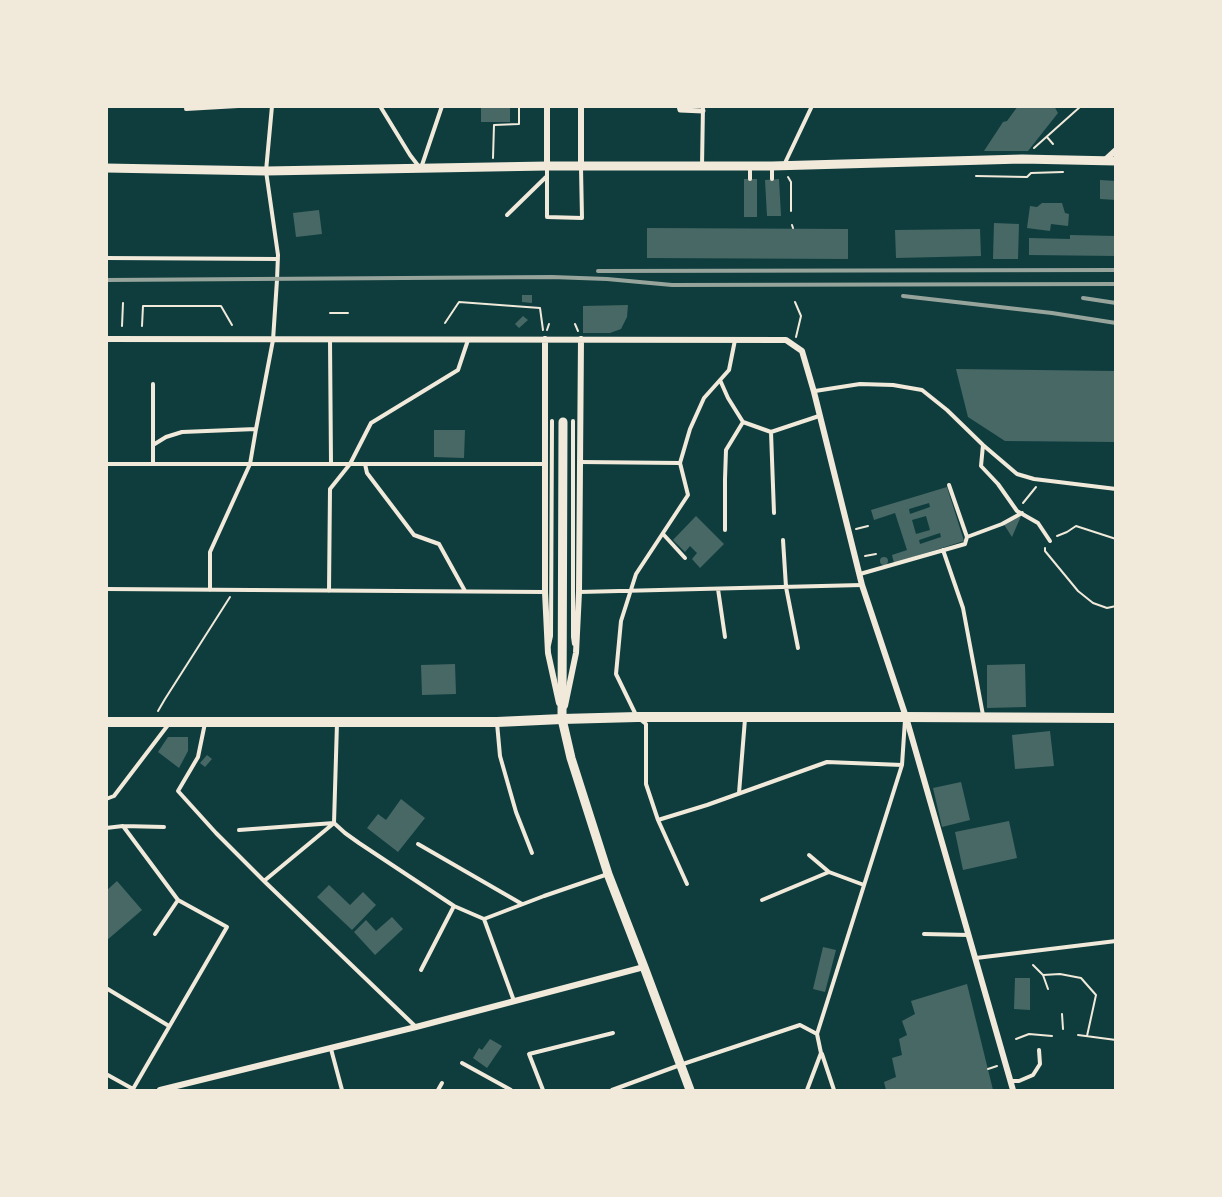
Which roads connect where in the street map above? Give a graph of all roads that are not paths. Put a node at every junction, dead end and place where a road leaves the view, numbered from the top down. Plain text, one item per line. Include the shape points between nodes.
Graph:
1 (238, 106) edge
2 (272, 106) edge
3 (380, 106) edge
4 (442, 106) edge
5 (547, 106) edge
6 (581, 106) edge
7 (679, 106) edge
8 (812, 106) edge
9 (186, 109) dead end
10 (703, 109) edge
11 (1116, 150) edge
12 (106, 160) edge
13 (1104, 161) junction
14 (1116, 161) edge
15 (702, 166) junction
16 (750, 166) junction
17 (772, 166) junction
18 (783, 166) junction
19 (581, 167) junction
20 (107, 168) edge
21 (266, 171) junction
22 (547, 171) junction
23 (750, 179) dead end
24 (772, 179) dead end
25 (507, 215) dead end
26 (106, 258) edge
27 (278, 259) junction
28 (106, 339) edge
29 (468, 339) junction
30 (544, 339) junction
31 (581, 339) junction
32 (273, 340) junction
33 (330, 340) junction
34 (735, 340) junction
35 (720, 380) junction
36 (153, 384) dead end
37 (814, 392) junction
38 (819, 416) junction
39 (552, 421) dead end
40 (568, 421) joint
41 (743, 422) junction
42 (256, 429) junction
43 (771, 432) junction
44 (153, 445) junction
45 (983, 445) junction
46 (580, 462) junction
47 (680, 463) junction
48 (106, 464) edge
49 (153, 464) junction
50 (250, 464) junction
51 (331, 464) junction
52 (350, 464) junction
53 (365, 464) junction
54 (544, 464) junction
55 (949, 485) dead end
56 (1116, 489) edge
57 (774, 513) dead end
58 (1022, 513) junction
59 (725, 530) dead end
60 (663, 534) junction
61 (967, 537) junction
62 (783, 540) dead end
63 (1049, 540) road end
64 (943, 550) junction
65 (685, 558) dead end
66 (860, 574) junction
67 (862, 585) junction
68 (786, 587) junction
69 (106, 589) edge
70 (718, 589) junction
71 (210, 590) junction
72 (329, 591) junction
73 (631, 591) junction
74 (466, 592) junction
75 (545, 592) junction
76 (579, 592) junction
77 (725, 637) dead end
78 (798, 648) dead end
79 (576, 653) junction
80 (548, 654) junction
81 (637, 717) junction
82 (745, 717) junction
83 (906, 717) junction
84 (562, 718) junction
85 (984, 718) junction
86 (1116, 718) edge
87 (106, 722) edge
88 (170, 722) junction
89 (205, 722) junction
90 (337, 722) junction
91 (497, 722) junction
92 (902, 765) junction
93 (739, 793) junction
94 (106, 799) edge
95 (658, 820) junction
96 (334, 823) junction
97 (123, 826) junction
98 (164, 827) dead end
99 (106, 828) edge
100 (239, 830) dead end
101 (418, 844) dead end
102 (532, 853) dead end
103 (809, 855) dead end
104 (828, 872) junction
105 (608, 874) junction
106 (264, 881) junction
107 (687, 884) dead end
108 (864, 885) junction
109 (178, 900) junction
110 (762, 900) dead end
111 (522, 904) junction
112 (454, 906) junction
113 (484, 919) junction
114 (155, 934) dead end
115 (924, 934) dead end
116 (969, 935) junction
117 (1116, 941) edge
118 (976, 958) junction
119 (645, 967) junction
120 (421, 970) dead end
121 (106, 988) edge
122 (514, 1001) junction
123 (170, 1026) junction
124 (416, 1027) junction
125 (613, 1033) dead end
126 (818, 1034) junction
127 (331, 1049) junction
128 (1039, 1050) dead end
129 (821, 1053) junction
130 (462, 1063) dead end
131 (680, 1065) junction
132 (106, 1074) edge
133 (1011, 1082) junction
134 (442, 1083) dead end
135 (179, 1088) edge
136 (133, 1090) edge
137 (160, 1090) edge
138 (342, 1090) edge
139 (438, 1090) edge
140 (510, 1090) edge
141 (543, 1090) edge
142 (612, 1090) edge
143 (690, 1090) edge
144 (807, 1090) edge
145 (834, 1090) edge
146 (1013, 1090) edge

1 - 9 lane
2 - 21 lane
3 - 4 lane via 421,168
5 - 22 street
6 - 19 street
7 - 10 street via 680,110
8 - 18 lane
10 - 15 lane
11 - 13 street
12 - 20 lane
13 - 14 street
13 - 18 street via 1022,159
15 - 16 street
15 - 19 street
16 - 17 street
16 - 23 lane
17 - 18 street
17 - 24 lane
19 - 22 street
19 - 22 lane via 582,218 547,217
20 - 21 street
21 - 22 street via 493,167
21 - 27 lane
22 - 25 lane
26 - 27 lane
27 - 32 lane
28 - 32 street
29 - 30 street
29 - 33 street
29 - 52 lane via 458,370 371,423
30 - 31 street
30 - 54 street
31 - 34 street
31 - 46 street
32 - 33 street
32 - 42 lane
33 - 51 lane
34 - 35 lane via 729,370
34 - 37 street via 786,340 794,345 802,351
35 - 41 lane
35 - 47 lane via 704,398
36 - 44 lane
37 - 38 street
37 - 45 lane via 860,384 922,390
38 - 43 lane
38 - 66 street
39 - 80 lane
40 - 79 lane
40 - 84 street
41 - 43 lane
41 - 59 lane via 726,450
42 - 44 lane via 182,432
42 - 50 lane
43 - 57 lane
44 - 49 lane
45 - 56 lane via 1017,474
45 - 58 lane via 981,466
46 - 47 lane
46 - 76 street
47 - 60 lane via 688,495
48 - 49 lane
49 - 50 lane
50 - 51 lane
50 - 71 lane via 210,552
51 - 52 lane
52 - 53 lane
52 - 72 lane via 330,489
53 - 54 lane
53 - 74 lane via 367,473 414,535 439,544
54 - 75 street
55 - 61 lane
58 - 61 lane
58 - 63 lane via 1038,523
60 - 65 lane
60 - 73 lane via 636,574
61 - 64 lane via 965,544
62 - 68 lane
64 - 66 lane
64 - 85 lane via 963,608
66 - 67 street
67 - 68 lane
67 - 83 street
68 - 70 lane
68 - 78 lane
69 - 71 lane
70 - 73 lane
70 - 77 lane
71 - 72 lane
72 - 74 lane
73 - 76 lane
73 - 81 lane via 621,621 616,674
74 - 75 lane
75 - 80 street
76 - 79 street
79 - 84 street
80 - 84 street
81 - 82 main road
81 - 84 main road
81 - 95 lane via 646,724 646,784
82 - 83 main road
82 - 93 lane
83 - 85 main road
83 - 92 lane
83 - 116 street
84 - 91 main road
84 - 105 street
85 - 86 main road
87 - 88 main road
88 - 89 main road
88 - 94 lane via 114,796
89 - 90 main road
89 - 106 lane via 198,757 178,791
90 - 91 main road
90 - 96 lane
91 - 102 lane via 500,756
92 - 93 lane via 827,762
92 - 108 lane
93 - 95 lane
95 - 107 lane
96 - 100 lane
96 - 106 lane
96 - 112 lane
97 - 98 lane
97 - 99 lane
97 - 109 lane
101 - 111 lane
103 - 104 lane
104 - 108 lane
104 - 110 lane
105 - 111 lane
105 - 119 street
106 - 124 lane
108 - 126 lane
109 - 114 lane
109 - 123 lane via 227,927
111 - 113 lane
112 - 113 lane
112 - 120 lane
113 - 122 lane
115 - 116 lane
116 - 118 street
117 - 118 lane
118 - 133 street
119 - 122 street
119 - 131 street
121 - 123 lane
122 - 124 street
123 - 136 lane
124 - 127 street
125 - 141 lane via 529,1054
126 - 129 lane
126 - 131 lane via 800,1025
127 - 135 street
127 - 138 lane
128 - 133 lane via 1040,1064 1033,1075
129 - 144 lane
129 - 145 lane
130 - 140 lane
131 - 142 lane
131 - 143 street
132 - 136 lane
133 - 146 street
134 - 139 lane
135 - 137 street

